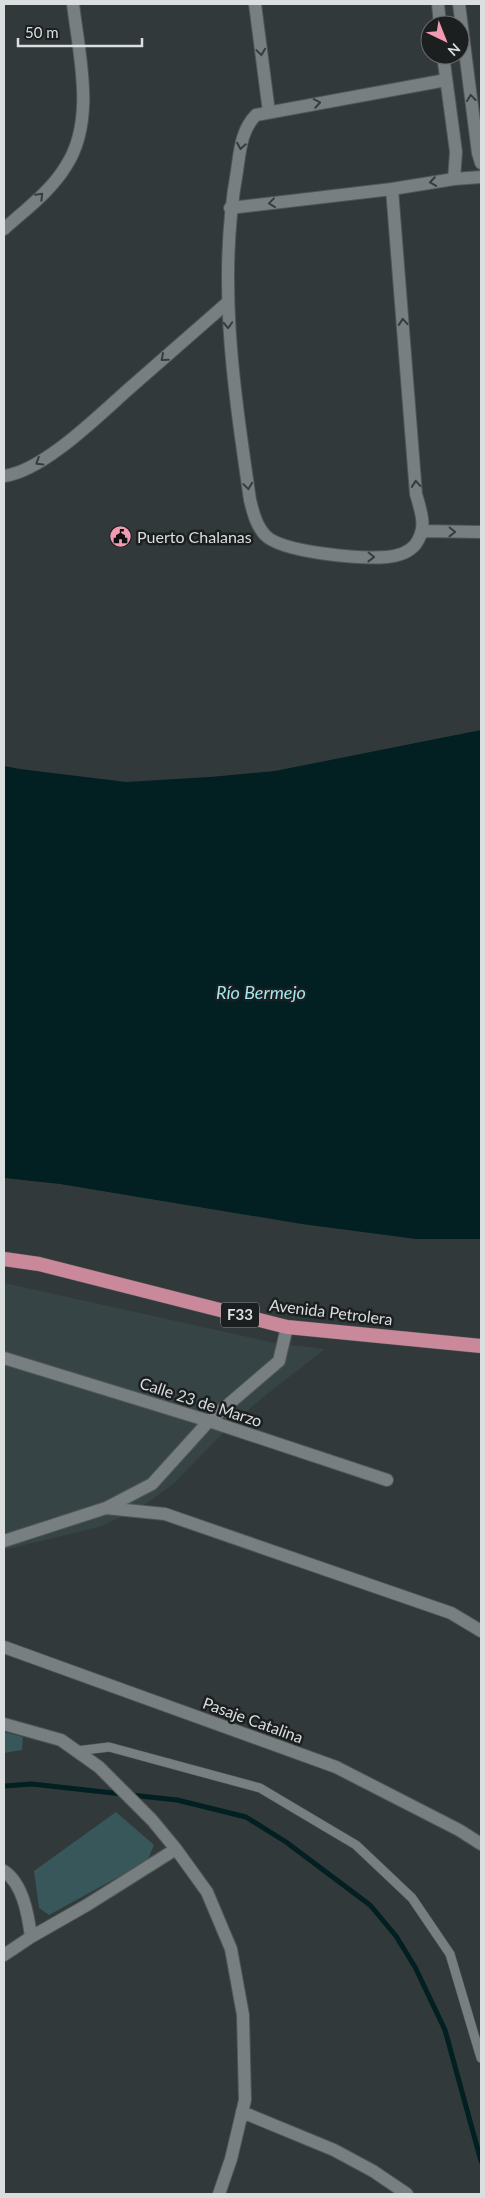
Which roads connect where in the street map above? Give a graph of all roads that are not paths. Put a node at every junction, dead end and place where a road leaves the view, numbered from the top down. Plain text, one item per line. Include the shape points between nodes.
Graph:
1 (73, 4) edge
2 (255, 4) edge
3 (459, 4) edge
4 (445, 65) edge
5 (446, 80) junction
6 (269, 112) junction
7 (481, 163) edge
8 (481, 177) edge
9 (454, 178) junction
10 (392, 188) junction
11 (230, 208) junction
12 (4, 229) edge
13 (227, 303) junction
14 (4, 476) edge
15 (422, 531) junction
16 (481, 532) edge
17 (4, 1258) edge
18 (287, 1327) junction
19 (481, 1346) edge
20 (4, 1358) edge
21 (209, 1421) junction
22 (387, 1480) dead end
23 (106, 1508) junction
24 (4, 1541) edge
25 (481, 1631) edge
26 (4, 1647) edge
27 (4, 1724) edge
28 (76, 1751) junction
29 (481, 1844) edge
30 (176, 1849) junction
31 (4, 1870) edge
32 (31, 1936) junction
33 (4, 1955) edge
34 (481, 2058) edge
35 (242, 2112) junction
36 (219, 2194) edge
37 (406, 2194) edge

12 -> 1 street via 51,184 74,152 81,128 83,101
2 -> 6 street
7 -> 3 street
4 - 5 street
6 -> 5 street
5 - 9 street via 456,152
6 -> 11 street via 256,115 248,123
8 - 9 street
9 -> 10 street
10 -> 11 street
15 -> 10 street via 424,523 416,494
11 - 13 street
13 -> 14 street via 48,456 31,467
13 -> 15 street via 250,500 256,521 265,535 277,543 308,551 388,557 404,553 414,545
15 -> 16 street
17 - 18 highway, Avenida Petrolera / F33
18 - 19 highway, Avenida Petrolera / F33
18 - 21 street via 279,1361
20 - 21 street, Calle 23 de Marzo
21 - 22 street, Calle 23 de Marzo
21 - 23 street via 152,1484
23 - 24 street
23 - 25 street via 165,1514 451,1613
26 - 29 street, Pasaje Catalina via 336,1767
27 - 28 street via 61,1740
28 - 30 street via 152,1820
28 - 34 lane via 109,1747 260,1788 356,1845 412,1898 450,1954
30 - 32 street
30 - 35 street via 207,1892 231,1949 243,2015 245,2100
31 - 32 street via 12,1876 27,1910
32 - 33 street
35 - 36 street
35 - 37 street via 334,2150

